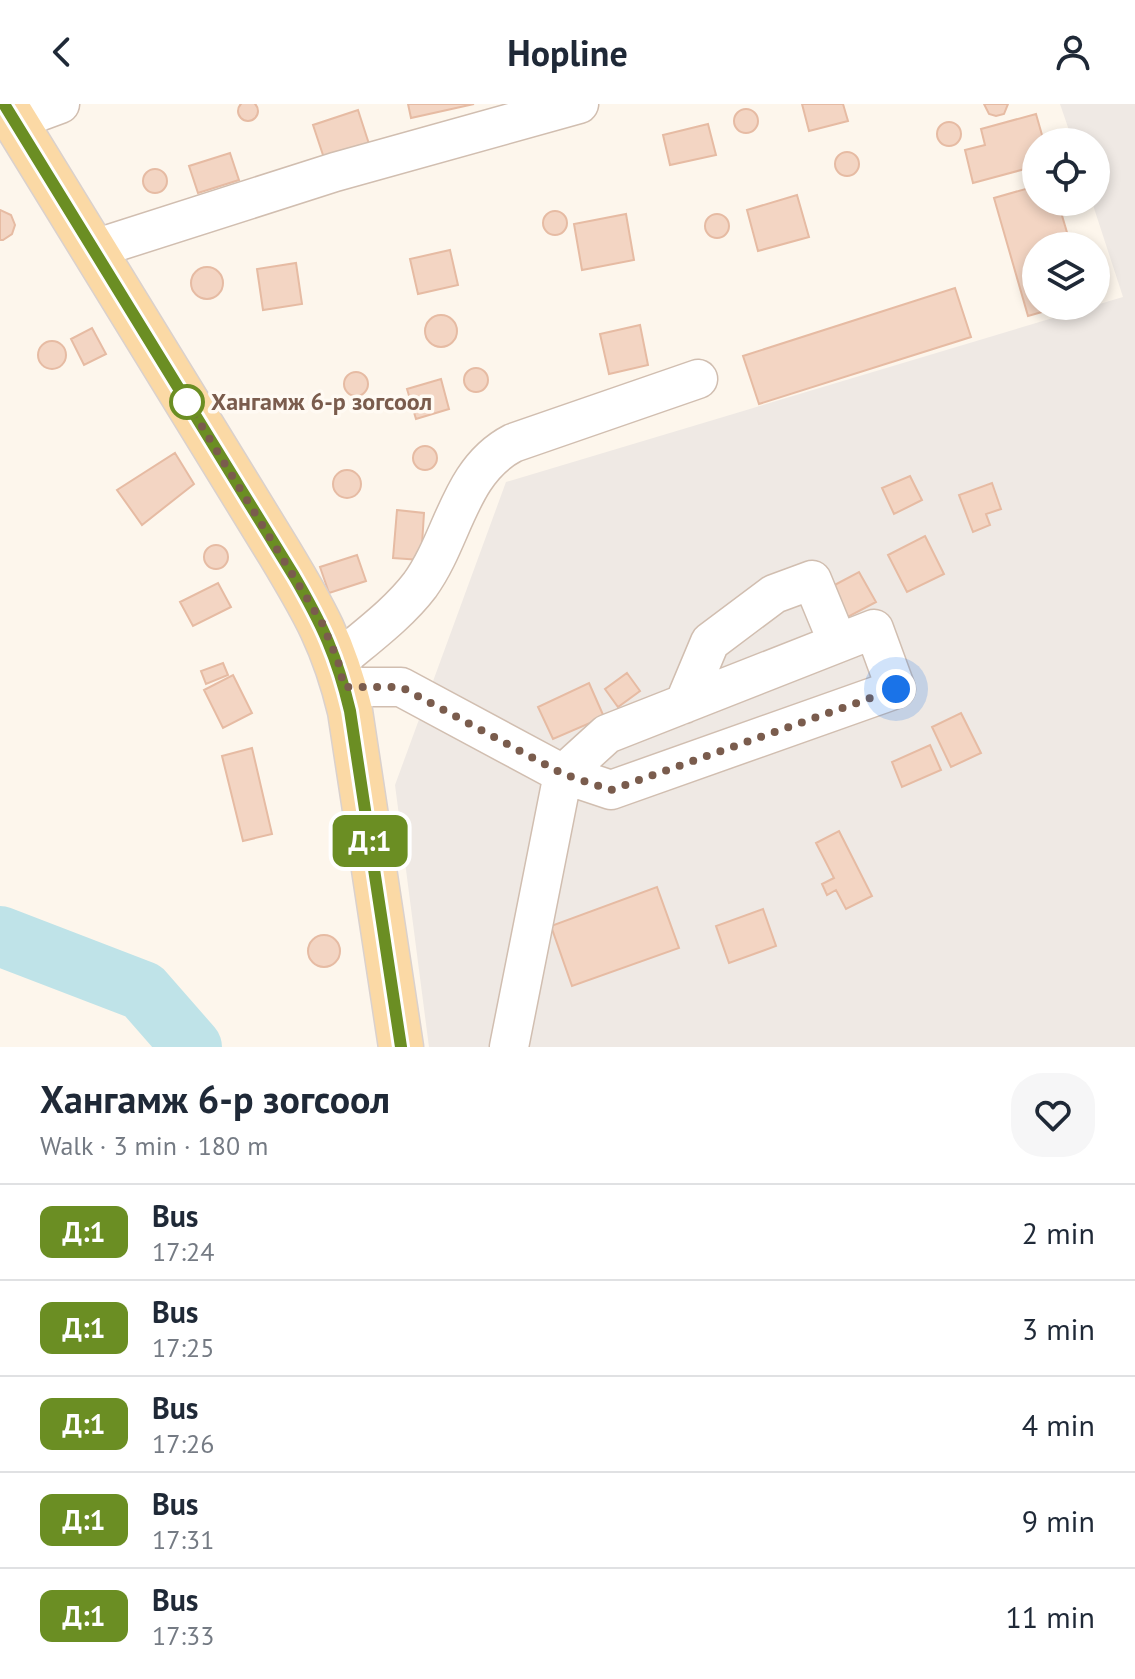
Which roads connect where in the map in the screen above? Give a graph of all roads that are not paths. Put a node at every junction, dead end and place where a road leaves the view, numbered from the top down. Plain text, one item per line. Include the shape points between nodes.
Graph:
1 (60, 104) edge
2 (579, 104) edge
3 (9, 113) edge
4 (94, 249) junction
5 (698, 379) dead end
6 (838, 643) junction
7 (341, 674) junction
8 (684, 704) junction
9 (563, 774) junction
10 (401, 1047) edge
11 (509, 1047) edge

1 - 3 street
2 - 4 street via 335,172
3 - 4 main road
4 - 7 main road via 315,611
5 - 7 street via 493,453 479,469 418,587
6 - 8 street
6 - 8 street via 812,580 774,594 710,642
6 - 9 street via 874,629 896,689 611,790
7 - 9 street via 401,687
7 - 10 main road
8 - 9 street via 607,734
9 - 11 street

